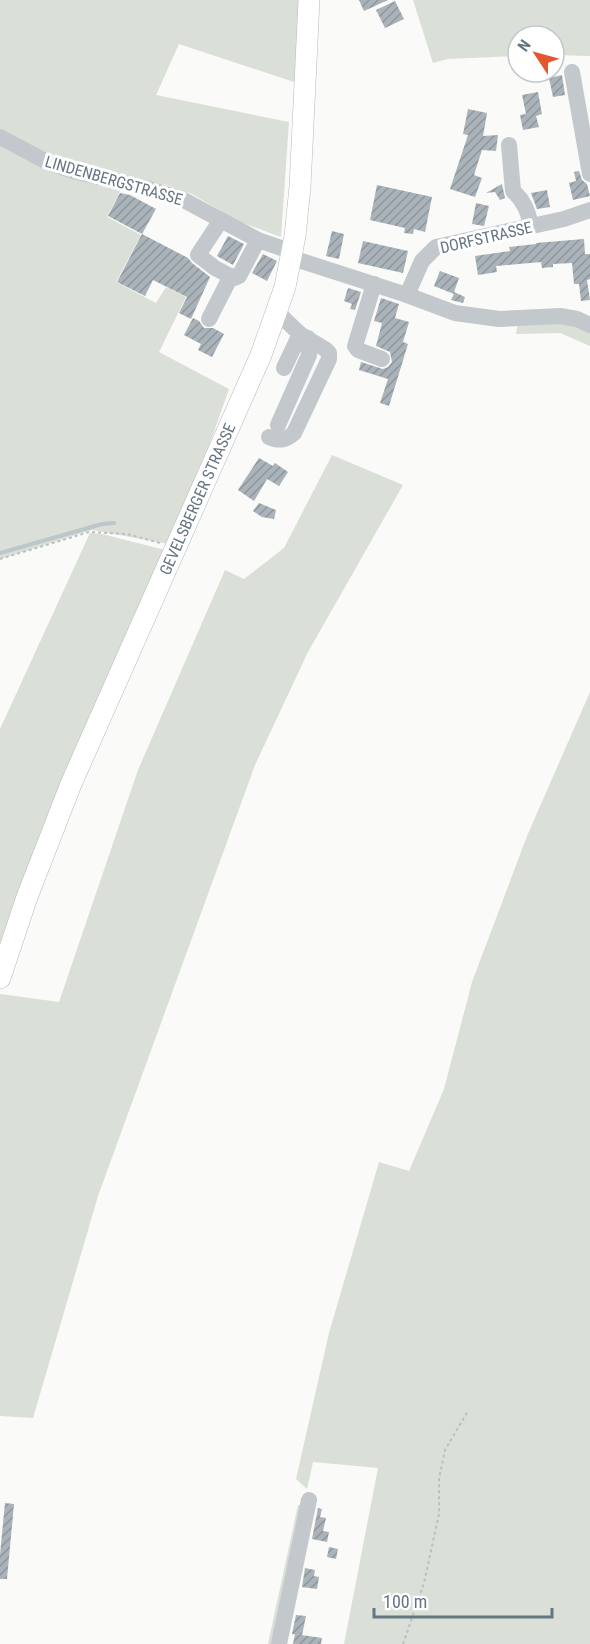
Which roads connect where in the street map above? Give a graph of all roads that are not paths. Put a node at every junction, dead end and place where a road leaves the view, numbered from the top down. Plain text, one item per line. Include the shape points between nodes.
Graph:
1 (309, 0) edge
2 (572, 72) dead end
3 (0, 138) edge
4 (509, 146) dead end
5 (590, 174) edge
6 (590, 210) edge
7 (220, 220) junction
8 (531, 226) junction
9 (258, 240) junction
10 (292, 255) junction
11 (231, 276) junction
12 (374, 284) junction
13 (407, 295) junction
14 (277, 312) junction
15 (209, 320) dead end
16 (590, 325) edge
17 (304, 336) junction
18 (382, 359) dead end
19 (284, 368) dead end
20 (273, 431) dead end
21 (0, 978) edge
22 (309, 1500) dead end
23 (279, 1644) edge

1 - 10 main road, GEVELSBERGER STRASSE via 300,187
2 - 5 street
3 - 7 street, LINDENBERGSTRASSE via 73,171 180,198
4 - 8 street via 513,191 521,198
6 - 8 street, DORFSTRASSE
7 - 9 street, LINDENBERGSTRASSE
7 - 11 street via 198,255
8 - 13 street, DORFSTRASSE via 436,247 422,261
9 - 10 street, LINDENBERGSTRASSE
9 - 11 street via 239,276
10 - 12 street, LINDENBERGSTRASSE
10 - 14 main road, GEVELSBERGER STRASSE
11 - 15 street
12 - 13 street, LINDENBERGSTRASSE
12 - 18 street via 355,346
13 - 16 street, LINDENBERGSTRASSE via 455,313 499,319 560,316
14 - 17 street
14 - 21 main road, GEVELSBERGER STRASSE via 67,794
17 - 19 street
17 - 20 street via 309,355
22 - 23 street

